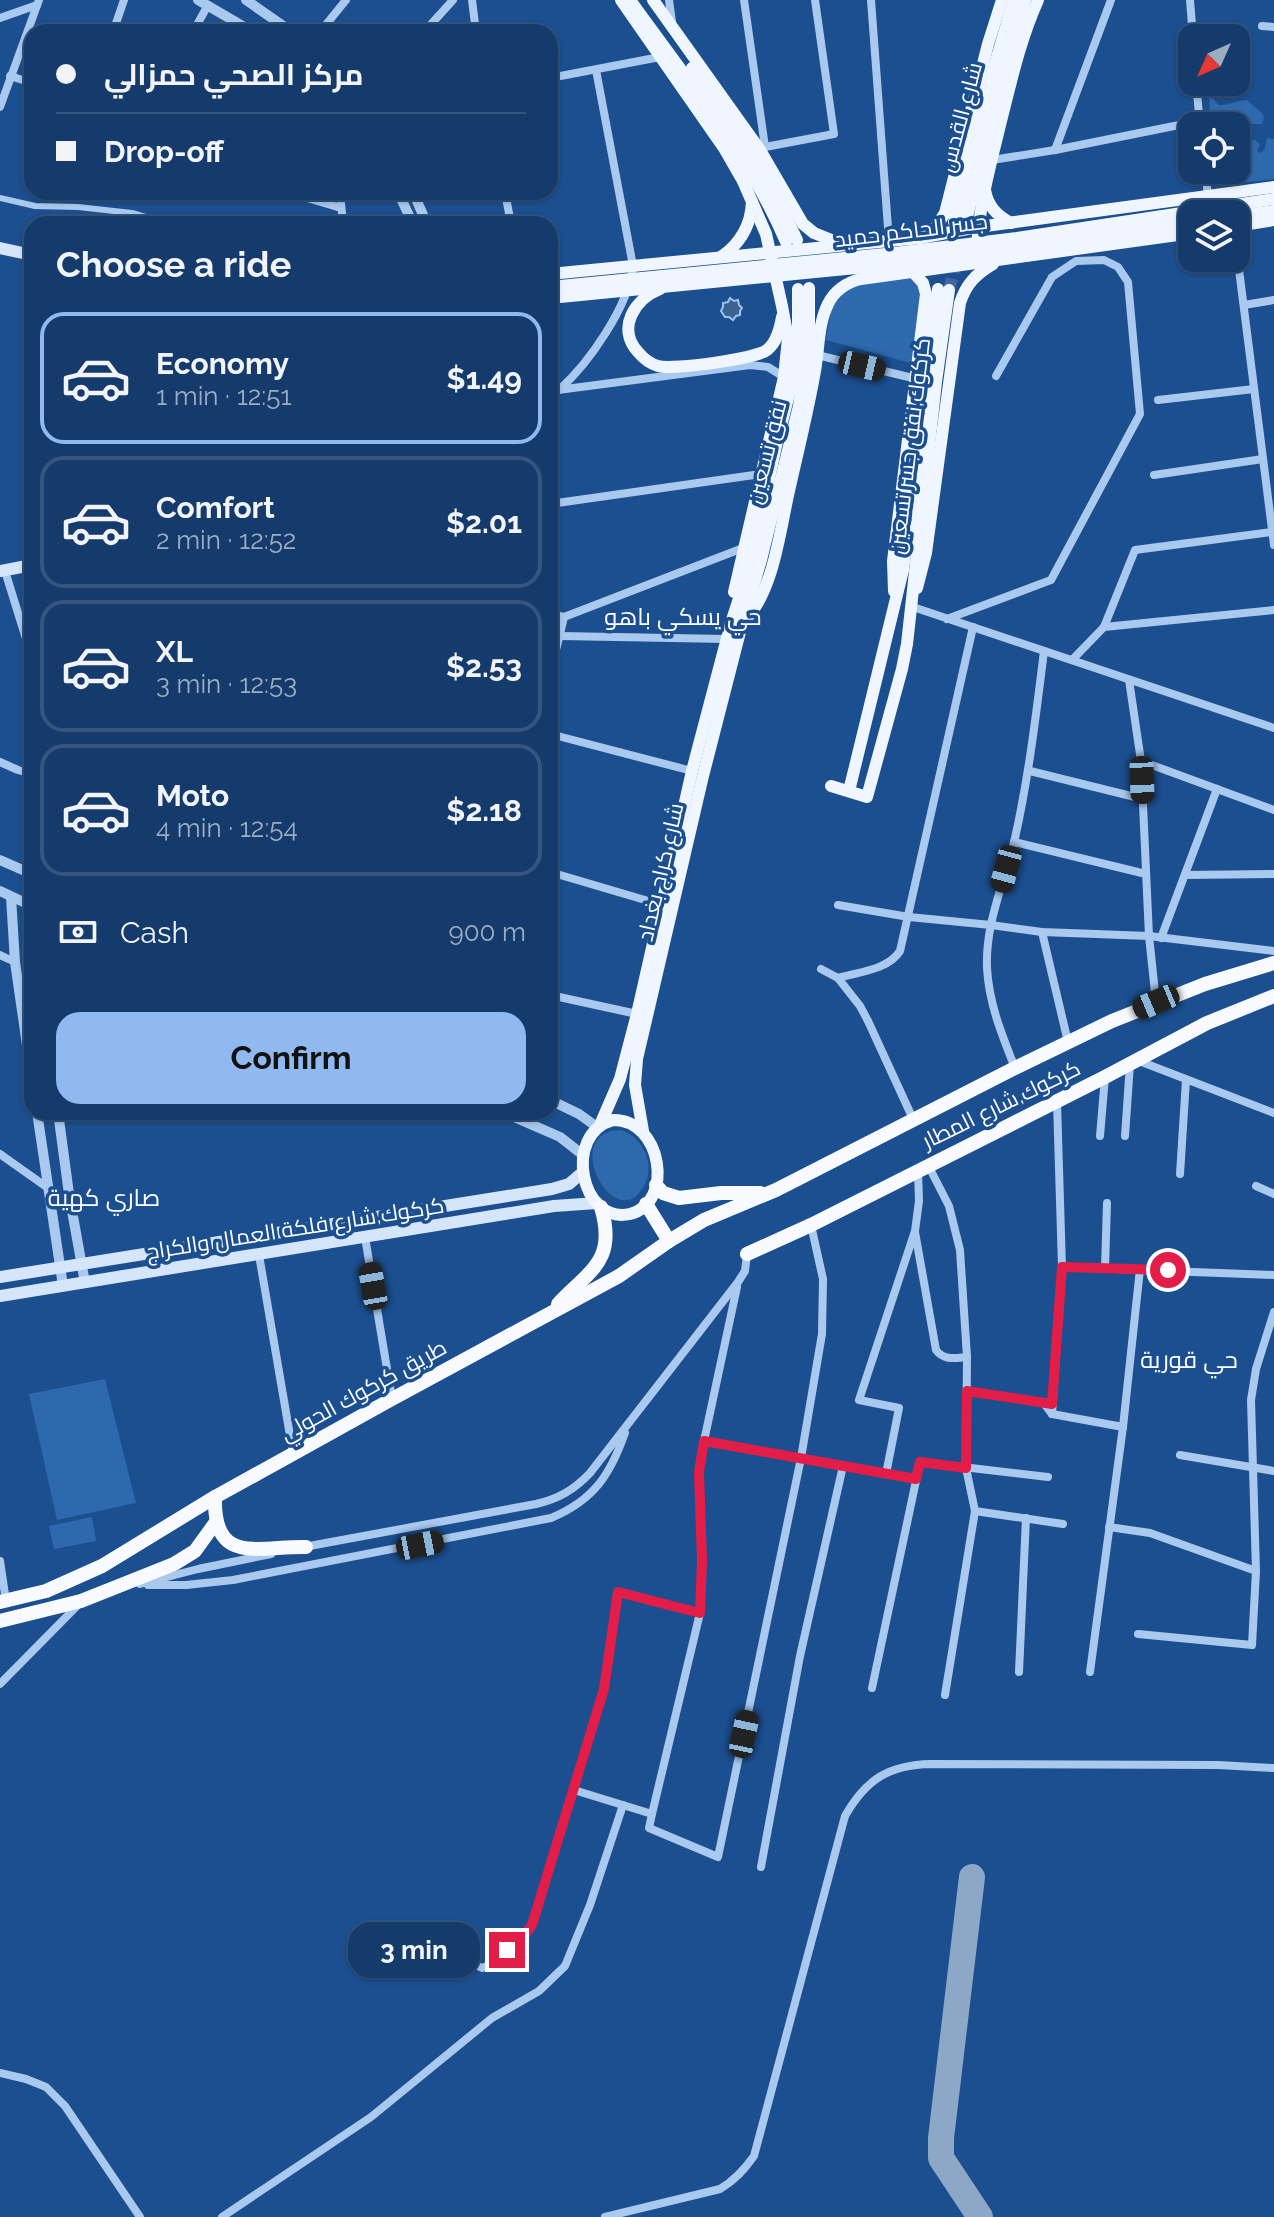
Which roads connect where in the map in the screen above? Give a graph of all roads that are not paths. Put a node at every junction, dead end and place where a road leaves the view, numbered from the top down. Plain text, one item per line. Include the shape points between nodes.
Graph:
1 (124, 0) edge
2 (246, 0) edge
3 (346, 0) edge
4 (453, 0) edge
5 (472, 0) edge
6 (621, 0) edge
7 (630, 0) edge
8 (644, 0) edge
9 (653, 0) edge
10 (669, 0) edge
11 (744, 0) edge
12 (815, 0) edge
13 (871, 0) edge
14 (1002, 0) edge
15 (1014, 0) edge
16 (1025, 0) edge
17 (1038, 0) edge
18 (1111, 0) edge
19 (1190, 0) edge
20 (38, 2) edge
21 (203, 3) edge
22 (0, 18) edge
23 (1012, 23) junction
24 (30, 24) edge
25 (116, 24) edge
26 (196, 24) edge
27 (239, 24) edge
28 (280, 24) edge
29 (326, 24) edge
30 (431, 24) edge
31 (475, 24) edge
32 (1192, 24) edge
33 (1262, 26) dead end
34 (672, 27) junction
35 (1274, 27) edge
36 (24, 39) edge
37 (660, 57) junction
38 (596, 70) junction
39 (10, 76) junction
40 (558, 77) edge
41 (24, 80) edge
42 (0, 107) edge
43 (1178, 128) edge
44 (762, 149) junction
45 (1055, 150) junction
46 (992, 160) junction
47 (1207, 184) edge
48 (1274, 187) edge
49 (984, 189) junction
50 (1208, 196) junction
51 (0, 198) edge
52 (752, 199) junction
53 (1274, 199) edge
54 (314, 200) edge
55 (340, 200) edge
56 (341, 208) junction
57 (1274, 211) edge
58 (1250, 214) edge
59 (142, 216) edge
60 (342, 216) edge
61 (1274, 220) edge
62 (966, 223) junction
63 (1011, 223) junction
64 (1250, 224) edge
65 (1178, 225) edge
66 (1178, 235) edge
67 (920, 238) junction
68 (889, 241) junction
69 (849, 245) junction
70 (0, 248) edge
71 (24, 253) edge
72 (771, 253) junction
73 (720, 258) junction
74 (999, 260) junction
75 (977, 263) junction
76 (633, 266) junction
77 (912, 271) junction
78 (1240, 272) edge
79 (558, 273) edge
80 (974, 277) junction
81 (558, 286) edge
82 (668, 286) junction
83 (804, 288) dead end
84 (558, 297) edge
85 (1274, 300) edge
86 (1244, 305) junction
87 (782, 306) junction
88 (817, 355) junction
89 (996, 376) dead end
90 (784, 377) junction
91 (917, 379) junction
92 (558, 386) edge
93 (1254, 389) junction
94 (558, 390) edge
95 (1158, 400) dead end
96 (1263, 459) junction
97 (761, 474) junction
98 (1154, 475) dead end
99 (558, 503) edge
100 (1272, 532) edge
101 (1274, 545) edge
102 (743, 548) junction
103 (24, 567) edge
104 (3, 571) edge
105 (897, 602) junction
106 (910, 606) junction
107 (1274, 610) edge
108 (558, 616) edge
109 (564, 617) junction
110 (947, 619) junction
111 (736, 623) junction
112 (973, 627) junction
113 (1104, 627) junction
114 (24, 634) edge
115 (560, 636) junction
116 (726, 639) junction
117 (558, 644) edge
118 (1044, 651) junction
119 (1072, 660) junction
120 (1129, 680) junction
121 (1274, 728) edge
122 (558, 736) edge
123 (1141, 761) junction
124 (0, 762) edge
125 (692, 771) junction
126 (1030, 771) junction
127 (24, 772) edge
128 (831, 786) dead end
129 (1217, 789) junction
130 (849, 791) junction
131 (1143, 799) junction
132 (1274, 810) edge
133 (1014, 842) junction
134 (0, 860) edge
135 (24, 870) edge
136 (558, 874) edge
137 (1146, 874) junction
138 (1274, 874) edge
139 (1185, 875) junction
140 (0, 891) edge
141 (11, 897) junction
142 (24, 903) edge
143 (662, 905) junction
144 (838, 905) dead end
145 (909, 917) junction
146 (991, 925) junction
147 (1042, 932) junction
148 (1149, 936) junction
149 (1161, 938) junction
150 (1274, 951) edge
151 (0, 955) edge
152 (15, 962) junction
153 (1274, 963) edge
154 (821, 969) dead end
155 (838, 978) junction
156 (1274, 996) edge
157 (558, 997) edge
158 (1156, 1002) junction
159 (637, 1014) junction
160 (24, 1024) edge
161 (1068, 1042) junction
162 (1134, 1062) junction
163 (1015, 1068) junction
164 (1105, 1077) junction
165 (1186, 1080) junction
166 (1057, 1102) junction
167 (558, 1104) edge
168 (1274, 1113) edge
169 (913, 1119) junction
170 (38, 1120) edge
171 (59, 1120) edge
172 (521, 1120) edge
173 (599, 1126) junction
174 (643, 1131) junction
175 (1100, 1136) dead end
176 (1125, 1136) dead end
177 (0, 1154) edge
178 (583, 1155) junction
179 (923, 1168) junction
180 (583, 1172) junction
181 (1180, 1174) dead end
182 (656, 1185) junction
183 (1256, 1186) dead end
184 (48, 1188) junction
185 (768, 1193) junction
186 (1274, 1194) edge
187 (742, 1203) joint
188 (1107, 1203) dead end
189 (646, 1204) junction
190 (599, 1205) junction
191 (811, 1225) junction
192 (915, 1231) junction
193 (365, 1237) junction
194 (669, 1241) junction
195 (747, 1254) joint
196 (259, 1255) junction
197 (80, 1265) junction
198 (1062, 1267) junction
199 (1105, 1268) junction
200 (58, 1269) junction
201 (1140, 1269) junction
202 (1274, 1275) edge
203 (0, 1277) edge
204 (738, 1282) junction
205 (85, 1283) junction
206 (63, 1286) junction
207 (0, 1296) edge
208 (1274, 1312) edge
209 (548, 1315) junction
210 (967, 1357) junction
211 (967, 1391) junction
212 (392, 1399) junction
213 (1048, 1403) junction
214 (629, 1423) junction
215 (1123, 1427) junction
216 (704, 1441) junction
217 (293, 1453) junction
218 (1180, 1455) dead end
219 (801, 1458) junction
220 (843, 1466) junction
221 (966, 1468) junction
222 (1252, 1468) junction
223 (1274, 1471) edge
224 (886, 1474) junction
225 (1048, 1477) dead end
226 (916, 1479) junction
227 (215, 1497) junction
228 (975, 1511) junction
229 (1026, 1518) junction
230 (216, 1522) junction
231 (1063, 1524) dead end
232 (1109, 1527) junction
233 (306, 1547) junction
234 (0, 1561) edge
235 (1256, 1571) junction
236 (139, 1584) junction
237 (112, 1589) junction
238 (3, 1601) edge
239 (81, 1601) junction
240 (700, 1613) junction
241 (0, 1621) edge
242 (1138, 1634) dead end
243 (1019, 1672) dead end
244 (1090, 1672) dead end
245 (0, 1684) edge
246 (872, 1688) dead end
247 (945, 1695) dead end
248 (1274, 1768) edge
249 (574, 1790) junction
250 (623, 1805) junction
251 (652, 1814) junction
252 (761, 1867) dead end
253 (449, 1926) dead end
254 (0, 2073) edge
255 (140, 2217) edge
256 (222, 2217) edge
257 (605, 2217) edge

1 - 25 street
2 - 28 street
3 - 29 street
4 - 30 street
5 - 31 street
6 - 37 main road
7 - 8 main road via 744,161 792,241 772,187
9 - 34 main road
10 - 34 street
11 - 44 street
12 - 44 street via 834,134
13 - 68 street
14 - 67 main road via 945,213
15 - 23 main road
16 - 23 main road
17 - 46 main road via 1021,44
18 - 45 street
19 - 32 street
20 - 22 street
20 - 24 street
21 - 26 street
21 - 27 street
23 - 62 main road, شارع القدس
33 - 35 street
34 - 44 main road
36 - 39 street
37 - 38 street
37 - 52 main road via 729,156
38 - 40 street
38 - 76 street
39 - 41 street
39 - 42 street
43 - 45 street
44 - 69 main road via 803,224 826,239
45 - 46 street
46 - 49 main road
47 - 50 street
48 - 50 main road
49 - 62 main road
49 - 63 main road via 993,210
50 - 63 main road
51 - 59 street
52 - 72 main road
52 - 73 main road via 744,232
53 - 81 main road, جسر الحاكم حميد, bridge via 895,253
54 - 56 street
55 - 56 street
56 - 60 street
57 - 58 main road
61 - 64 main road
62 - 63 main road
62 - 67 main road
62 - 75 main road
65 - 82 main road, جسر الحاكم حميد, bridge via 897,264
66 - 74 main road
67 - 68 main road
68 - 69 main road
69 - 72 main road
70 - 71 main road
72 - 73 main road
72 - 87 main road
73 - 76 main road
74 - 75 main road
74 - 80 main road
75 - 77 main road
75 - 80 main road
76 - 79 main road
76 - 92 street via 604,336 588,360
77 - 88 main road via 852,281 836,292 823,319
77 - 91 main road via 926,294
78 - 86 street
80 - 106 main road via 960,303 926,553
82 - 84 main road, جسر الحاكم حميد, bridge
82 - 87 main road, bridge via 649,294 628,323 635,349 658,366 758,356 772,345
83 - 111 main road, نفق تسعين via 794,374
85 - 86 street
86 - 93 street
87 - 90 main road via 788,338
88 - 91 street
88 - 111 main road via 764,593 753,612
89 - 110 street via 1052,277 1076,261 1104,260 1118,267 1128,282 1140,414 1051,580
90 - 94 street via 756,365
90 - 97 main road
91 - 105 main road via 893,561
93 - 95 street
93 - 96 street
96 - 98 street
96 - 100 street
97 - 99 street
97 - 102 main road
100 - 101 street
100 - 113 street via 1135,550
102 - 109 street
102 - 111 main road via 732,600
103 - 104 main road
104 - 114 street
105 - 106 main road, كركوك,نفق جسر تسعين via 943,290
105 - 130 main road
106 - 110 street
106 - 130 main road via 902,669 867,797
107 - 113 street
108 - 109 street
109 - 115 street
110 - 112 street
111 - 116 main road, شارع كراج بغداد
111 - 174 main road, شارع كراج بغداد via 637,1059 635,1085
112 - 118 street
112 - 145 street
113 - 119 street
115 - 116 street
115 - 117 street
116 - 125 main road, شارع كراج بغداد
118 - 119 street
118 - 126 street
119 - 120 street
120 - 121 street
120 - 123 street
122 - 125 street
123 - 129 street
123 - 131 street
124 - 127 street
125 - 143 main road, شارع كراج بغداد
126 - 131 street
126 - 133 street
128 - 130 main road
129 - 132 street
129 - 139 street
131 - 137 street
133 - 137 street
133 - 146 street
134 - 135 street
136 - 143 street
137 - 148 street
138 - 139 street
139 - 149 street
140 - 141 street
141 - 142 street
141 - 152 street
143 - 159 main road, شارع كراج بغداد
144 - 145 street
145 - 146 street
145 - 155 street via 893,960
146 - 147 street
146 - 163 street via 990,996
147 - 148 street
147 - 161 street
148 - 149 street
148 - 158 street
149 - 150 street
151 - 152 street
152 - 160 street
153 - 158 highway, كركوك,شارع المطار
154 - 155 street
155 - 169 street via 875,1033
156 - 162 highway, كركوك,شارع المطار via 1207,1023
157 - 159 street
158 - 161 highway, كركوك,شارع المطار
159 - 173 main road, شارع كراج بغداد via 620,1079
161 - 163 highway, كركوك,شارع المطار
162 - 164 highway, كركوك,شارع المطار
162 - 165 street
162 - 176 street
163 - 169 highway, كركوك,شارع المطار
164 - 166 highway, كركوك,شارع المطار
164 - 175 street
165 - 168 street
165 - 181 street
166 - 179 highway, كركوك,شارع المطار
166 - 198 street
167 - 173 street
169 - 185 highway, كركوك,شارع المطار
170 - 184 street
171 - 197 street
172 - 178 street via 560,1137
173 - 174 main road via 624,1120
173 - 178 main road
174 - 182 main road via 656,1156
177 - 184 street
178 - 180 main road
179 - 191 highway, كركوك,شارع المطار
179 - 192 street
179 - 210 street via 949,1206 958,1235
180 - 190 main road
180 - 197 main road, كركوك,شارع فلكة العمال والكراج via 558,1188
182 - 185 highway via 679,1198
182 - 189 main road
183 - 186 street
184 - 200 street
185 - 187 highway, كركوك,شارع المطار
187 - 194 highway, طريق كركوك الحولي
188 - 199 street
189 - 190 main road via 621,1215
189 - 194 highway
190 - 193 main road, كركوك,شارع فلكة العمال والكراج via 554,1206
190 - 209 highway via 606,1230 597,1265
191 - 195 highway, كركوك,شارع المطار
191 - 219 street via 824,1316
192 - 210 street via 936,1350 946,1358
192 - 224 street via 859,1400 899,1408
193 - 196 main road, كركوك,شارع فلكة العمال والكراج
193 - 212 street
194 - 209 highway, طريق كركوك الحولي
195 - 204 street
196 - 205 main road, كركوك,شارع فلكة العمال والكراج
196 - 217 street
197 - 200 main road, كركوك,شارع فلكة العمال والكراج
197 - 205 street
198 - 199 street
198 - 213 street
199 - 201 street
200 - 203 main road, كركوك,شارع فلكة العمال والكراج
200 - 206 street
201 - 202 street
201 - 215 street
204 - 214 street
204 - 216 street
205 - 206 main road, كركوك,شارع فلكة العمال والكراج
206 - 207 main road, كركوك,شارع فلكة العمال والكراج
208 - 222 street via 1253,1388
209 - 212 highway, طريق كركوك الحولي
210 - 211 street
211 - 213 street
211 - 221 street
212 - 217 highway, طريق كركوك الحولي
213 - 215 street via 1052,1414
214 - 233 street via 582,1482 555,1499
214 - 236 street via 598,1487 551,1518 233,1580
215 - 232 street
216 - 219 street
216 - 240 street via 699,1472
217 - 227 highway, طريق كركوك الحولي
218 - 222 street
219 - 220 street
219 - 251 street via 718,1857 649,1828
220 - 224 street
220 - 252 street via 800,1656
221 - 225 street
221 - 226 street via 920,1462
221 - 228 street
222 - 223 street
222 - 235 street
224 - 226 street
226 - 246 street
227 - 230 highway
227 - 238 highway, طريق كركوك الحولي via 84,1576
228 - 229 street
228 - 247 street
229 - 231 street
229 - 243 street
230 - 233 highway via 227,1540 244,1549
230 - 237 highway via 182,1561
232 - 235 street via 1150,1533
232 - 244 street
233 - 236 street
234 - 238 street
235 - 242 street via 1252,1645
236 - 237 street
237 - 239 highway
239 - 241 highway
239 - 245 street
240 - 249 street via 618,1592 604,1689
240 - 251 street
248 - 257 street via 910,1764 871,1782 845,1816 754,2156 720,2189
249 - 250 street
249 - 253 street via 532,1925 524,1936 482,1968
250 - 251 street
250 - 256 street via 565,1966 371,2117
254 - 255 street via 46,2087 65,2106

